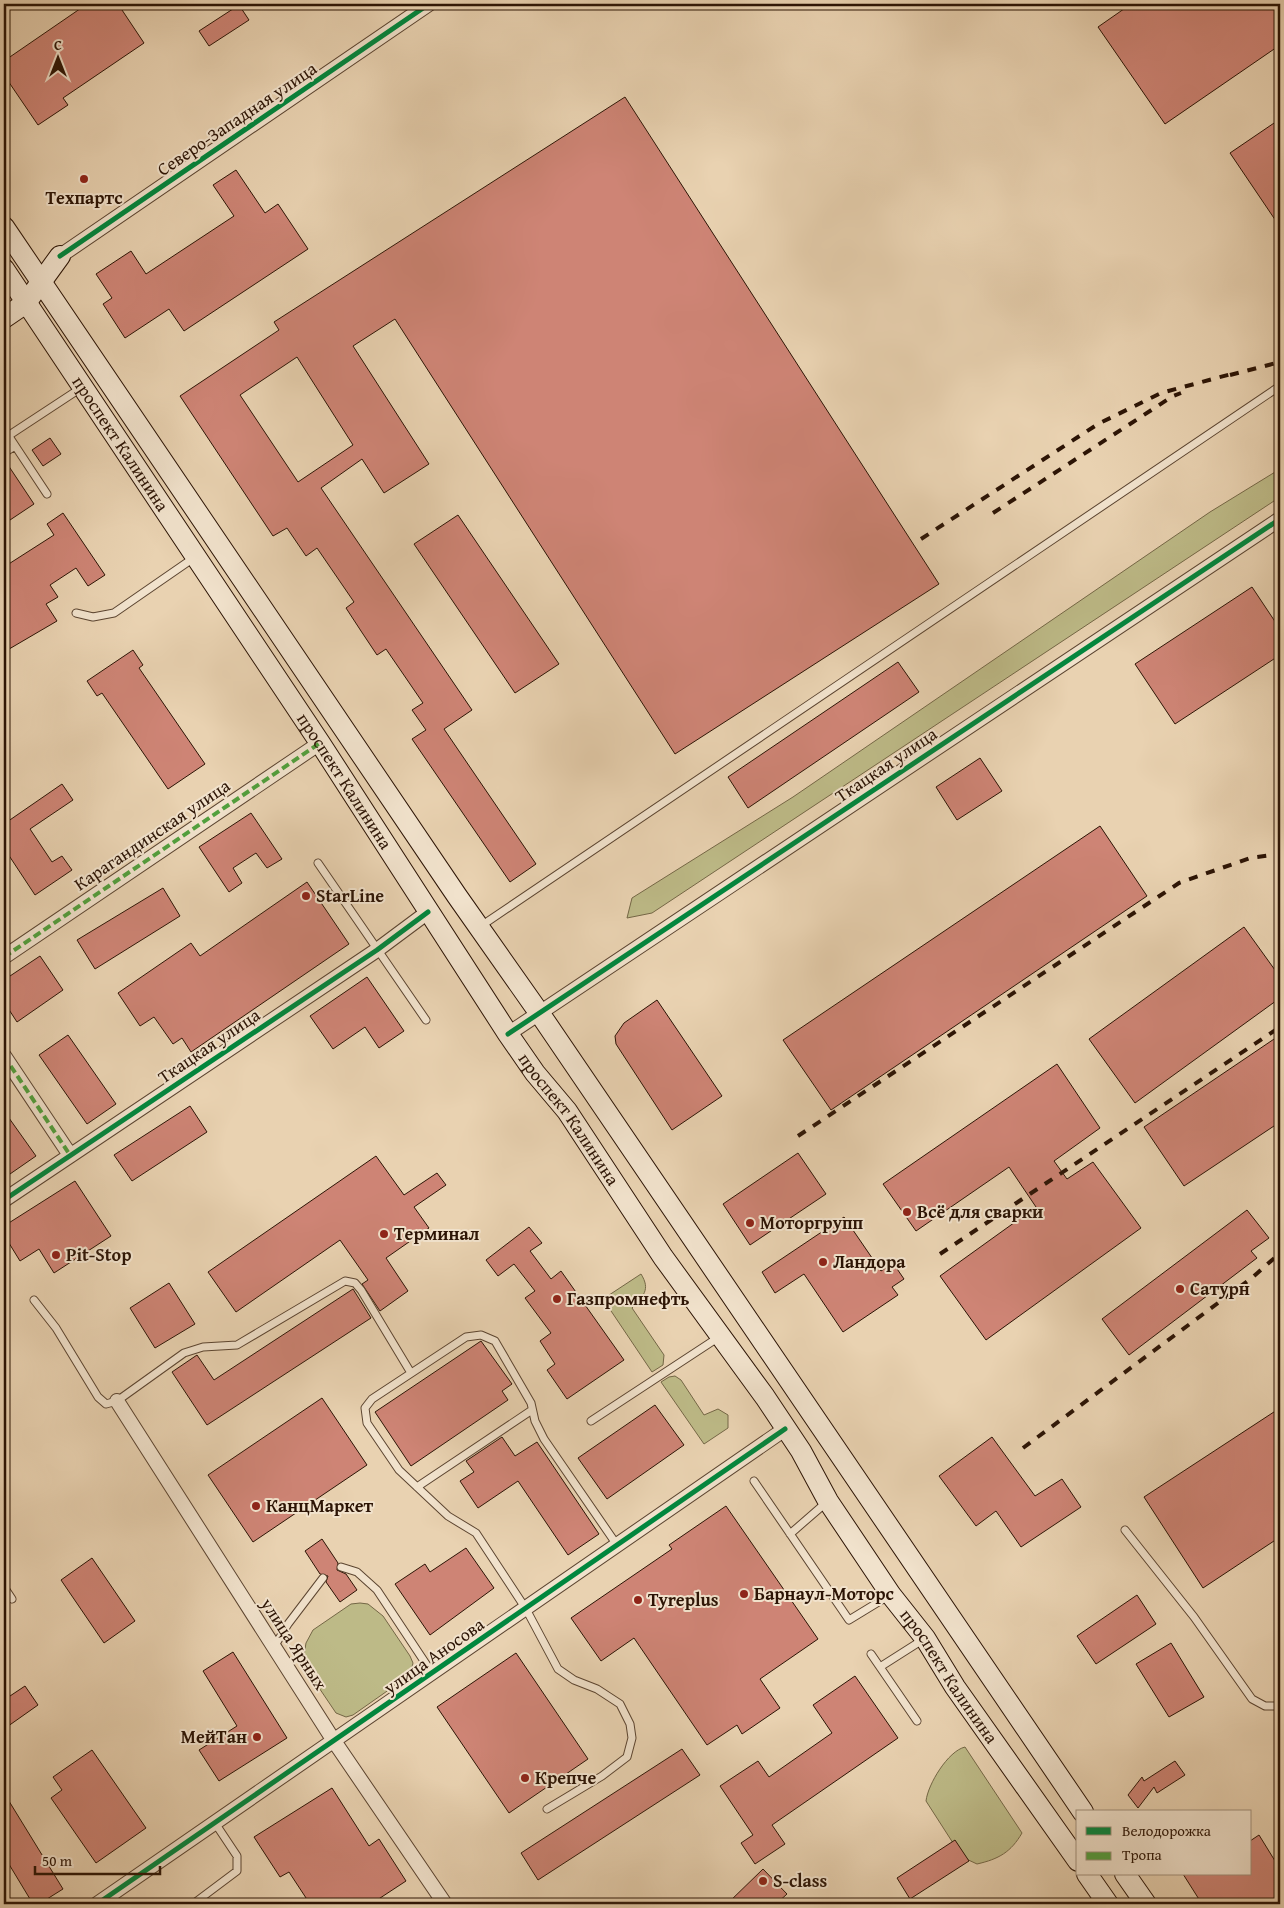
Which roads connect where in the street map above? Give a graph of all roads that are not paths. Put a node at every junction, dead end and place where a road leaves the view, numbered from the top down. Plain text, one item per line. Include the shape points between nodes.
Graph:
1 (429, 4) edge
2 (4, 227) edge
3 (60, 256) junction
4 (27, 261) junction
5 (4, 265) edge
6 (4, 269) edge
7 (41, 282) junction
8 (26, 303) junction
9 (4, 318) edge
10 (1280, 386) edge
11 (82, 388) junction
12 (4, 429) edge
13 (8, 436) junction
14 (15, 446) junction
15 (4, 453) edge
16 (47, 494) dead end
17 (1280, 519) edge
18 (196, 556) junction
19 (76, 613) dead end
20 (320, 742) junction
21 (318, 863) dead end
22 (457, 896) junction
23 (428, 912) junction
24 (479, 928) junction
25 (377, 950) junction
26 (4, 957) edge
27 (540, 1014) junction
28 (426, 1020) dead end
29 (508, 1034) junction
30 (4, 1056) edge
31 (70, 1155) junction
32 (4, 1200) edge
33 (34, 1300) dead end
34 (719, 1337) junction
35 (411, 1373) junction
36 (117, 1401) junction
37 (532, 1410) junction
38 (810, 1414) junction
39 (591, 1421) dead end
40 (786, 1429) junction
41 (754, 1481) dead end
42 (418, 1487) junction
43 (828, 1500) junction
44 (1125, 1530) dead end
45 (790, 1534) junction
46 (618, 1546) junction
47 (341, 1566) dead end
48 (323, 1578) dead end
49 (4, 1587) edge
50 (891, 1594) junction
51 (12, 1599) dead end
52 (526, 1609) junction
53 (925, 1638) junction
54 (274, 1647) junction
55 (871, 1654) dead end
56 (880, 1667) junction
57 (432, 1673) junction
58 (1280, 1706) edge
59 (917, 1721) dead end
60 (334, 1741) junction
61 (547, 1809) dead end
62 (1082, 1810) edge
63 (215, 1823) junction
64 (1076, 1858) edge
65 (1088, 1876) edge
66 (1127, 1876) edge
67 (97, 1904) edge
68 (193, 1904) edge
69 (444, 1904) edge
70 (1108, 1904) edge
71 (1146, 1904) edge

1 - 3 street, Северо-Западная улица
2 - 4 main road, проспект Калинина
3 - 4 main road
3 - 7 main road
4 - 5 main road
4 - 7 main road, проспект Калинина
6 - 8 main road, проспект Калинина
7 - 8 main road
7 - 22 main road, проспект Калинина
8 - 9 main road
8 - 11 main road, проспект Калинина
10 - 24 lane
11 - 13 lane
11 - 18 main road, проспект Калинина
12 - 13 lane
13 - 14 lane
14 - 15 lane
14 - 16 lane
17 - 27 street, Ткацкая улица
18 - 19 lane via 114,613 93,617
18 - 20 main road, проспект Калинина
20 - 23 main road, проспект Калинина
20 - 26 street, Карагандинская улица
21 - 25 lane
22 - 23 main road
22 - 24 main road, проспект Калинина
23 - 25 street, Ткацкая улица
23 - 29 main road, проспект Калинина
24 - 27 main road, проспект Калинина
25 - 28 lane
25 - 31 street, Ткацкая улица
27 - 29 street, Ткацкая улица
27 - 38 main road, проспект Калинина
29 - 34 main road, проспект Калинина via 567,1111
30 - 31 street
31 - 32 street, Ткацкая улица
33 - 36 lane via 56,1328 98,1397 106,1404
34 - 39 lane
34 - 40 main road, проспект Калинина
35 - 36 lane via 361,1290 355,1283 345,1281 237,1346 204,1347 184,1353
35 - 37 lane via 466,1337 481,1335 495,1340
35 - 42 lane via 372,1399 365,1408 367,1423 399,1470
36 - 54 street, улица Ярных
37 - 42 lane
37 - 46 lane via 544,1439
38 - 40 main road
38 - 62 main road, проспект Калинина
40 - 43 main road, проспект Калинина
40 - 46 street, улица Аносова
41 - 45 lane
42 - 52 lane via 448,1516 476,1533
43 - 45 lane
43 - 50 main road, проспект Калинина
44 - 58 lane via 1194,1617 1252,1699 1265,1706
45 - 50 lane via 849,1620
46 - 52 street, улица Аносова
47 - 57 lane via 357,1572 377,1590
48 - 54 lane
49 - 51 lane
50 - 53 main road, проспект Калинина
52 - 57 street, улица Аносова
52 - 61 lane via 558,1670 620,1704 630,1724 632,1738 627,1757
53 - 56 lane
53 - 64 main road, проспект Калинина via 955,1687
54 - 60 street, улица Ярных
55 - 56 lane
56 - 59 lane
57 - 60 street, улица Аносова
60 - 63 street, улица Аносова
60 - 69 street, улица Ярных
63 - 67 street, улица Аносова
63 - 68 lane via 237,1856 237,1871
65 - 70 main road
66 - 71 main road

